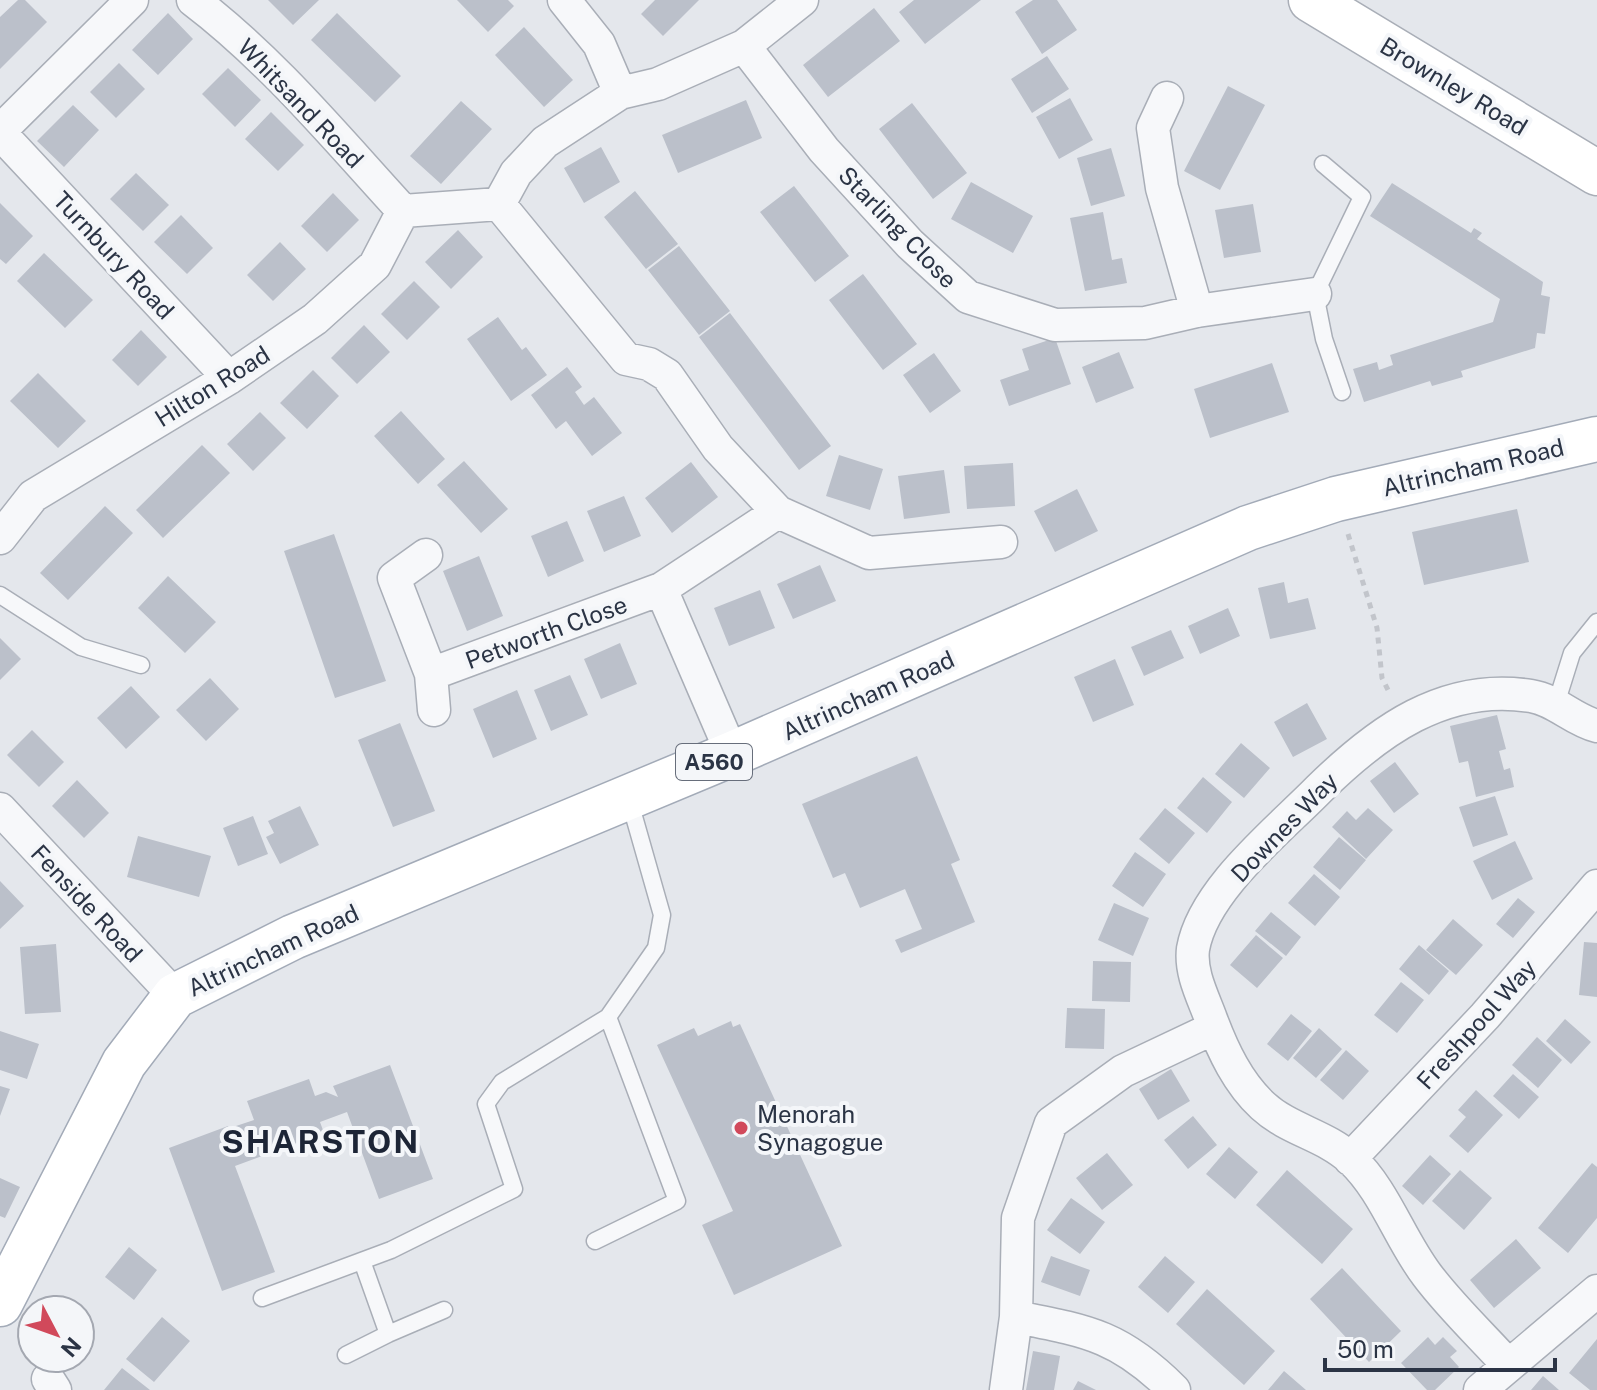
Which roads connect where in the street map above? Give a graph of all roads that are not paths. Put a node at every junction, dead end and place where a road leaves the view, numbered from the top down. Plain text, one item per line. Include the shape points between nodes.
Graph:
1 (132, 0) edge
2 (193, 0) edge
3 (564, 0) edge
4 (802, 0) edge
5 (1311, 0) edge
6 (744, 46) junction
7 (620, 93) junction
8 (1167, 98) dead end
9 (0, 132) edge
10 (1323, 164) dead end
11 (1597, 173) edge
12 (499, 204) junction
13 (403, 211) junction
14 (1315, 294) junction
15 (1197, 311) junction
16 (229, 378) junction
17 (1342, 392) dead end
18 (1597, 439) edge
19 (778, 512) junction
20 (0, 538) edge
21 (1001, 542) dead end
22 (426, 555) dead end
23 (661, 589) junction
24 (0, 595) edge
25 (1597, 622) edge
26 (141, 665) dead end
27 (431, 674) junction
28 (1556, 704) junction
29 (434, 710) dead end
30 (1594, 730) edge
31 (732, 754) junction
32 (629, 798) junction
33 (0, 809) edge
34 (1597, 886) edge
35 (175, 996) junction
36 (608, 1017) junction
37 (1214, 1028) junction
38 (1350, 1159) junction
39 (595, 1241) dead end
40 (362, 1261) junction
41 (1597, 1291) edge
42 (262, 1298) dead end
43 (0, 1304) edge
44 (444, 1310) dead end
45 (1016, 1317) junction
46 (388, 1334) junction
47 (346, 1355) dead end
48 (1508, 1365) junction
49 (1006, 1390) edge
50 (1174, 1390) edge
51 (1480, 1390) edge

1 - 9 street, Turnbury Road
2 - 13 street, Whitsand Road via 287,85
3 - 7 street via 599,44
4 - 6 street
5 - 11 main road, Brownley Road
6 - 7 street via 658,84
6 - 15 street, Starling Close via 824,150 910,244 968,297 1055,325 1145,323
7 - 12 street via 545,142 516,173
8 - 15 street via 1153,128 1162,188
9 - 16 street, Turnbury Road
10 - 14 lane via 1362,197
12 - 13 street
12 - 19 street via 626,359 667,375 718,448
13 - 16 street, Hilton Road via 375,265 315,319
14 - 15 street, Starling Close
14 - 17 lane
16 - 20 street, Hilton Road via 33,496
18 - 31 main road, Altrincham Road / A560 via 1336,499 1248,528
19 - 21 street via 869,553
19 - 23 street, Petworth Close
22 - 27 street via 387,570
23 - 27 street, Petworth Close
23 - 31 street
24 - 26 lane via 81,647
25 - 28 lane via 1572,653
27 - 29 street
28 - 30 street, Downes Way
28 - 37 street, Downes Way via 1520,696 1461,698 1402,721 1354,755 1242,866 1199,929 1194,973
31 - 32 main road, Altrincham Road / A560
32 - 35 main road, Altrincham Road / A560 via 293,937
32 - 36 lane via 662,915 656,948
33 - 35 street, Fenside Road
34 - 38 street, Freshpool Way via 1485,1016
35 - 43 main road, Altrincham Road / A560 via 124,1063
36 - 39 lane via 677,1201
36 - 40 lane via 502,1082 486,1104 514,1189
37 - 38 street, Downes Way via 1232,1066 1264,1107
37 - 45 street via 1123,1071 1051,1123 1018,1218
38 - 48 street, Downes Way via 1374,1185 1428,1277
40 - 42 lane
40 - 46 lane
41 - 48 street
44 - 46 lane
45 - 49 street
45 - 50 street via 1094,1332 1148,1363
46 - 47 lane
48 - 51 street

